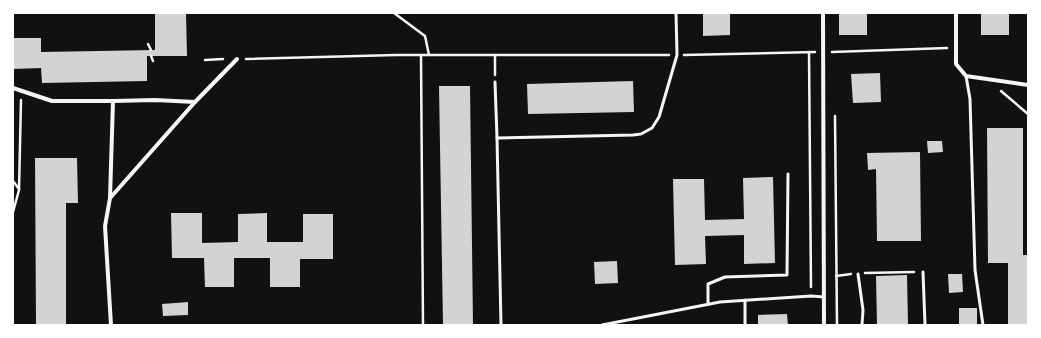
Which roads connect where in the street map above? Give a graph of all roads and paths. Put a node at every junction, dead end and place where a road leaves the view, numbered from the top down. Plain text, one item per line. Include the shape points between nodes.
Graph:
1 (394, 13) edge
2 (676, 13) edge
3 (822, 13) edge
4 (956, 13) edge
5 (148, 44) dead end
6 (938, 48) dead end
7 (151, 50) dead end
8 (809, 52) junction
9 (823, 52) junction
10 (834, 52) junction
11 (421, 55) junction
12 (429, 55) junction
13 (495, 55) junction
14 (677, 55) junction
15 (151, 56) dead end
16 (237, 59) joint
17 (834, 59) dead end
18 (153, 61) dead end
19 (966, 76) junction
20 (985, 79) junction
21 (495, 82) joint
22 (1028, 85) edge
23 (13, 88) edge
24 (21, 90) junction
25 (113, 101) junction
26 (195, 102) junction
27 (834, 110) dead end
28 (1028, 114) edge
29 (497, 138) junction
30 (788, 174) dead end
31 (13, 181) edge
32 (19, 190) junction
33 (110, 198) junction
34 (13, 212) edge
35 (923, 272) joint
36 (858, 274) junction
37 (836, 276) junction
38 (810, 296) junction
39 (824, 297) junction
40 (745, 300) junction
41 (708, 304) junction
42 (615, 324) edge
43 (111, 325) edge
44 (423, 325) edge
45 (501, 325) edge
46 (602, 325) edge
47 (745, 325) edge
48 (824, 325) edge
49 (837, 325) edge
50 (862, 325) edge
51 (925, 325) edge
52 (982, 325) edge

1 - 12 path via 425,36
2 - 14 lane
3 - 9 street
4 - 19 street via 956,64
5 - 7 path
6 - 10 path
8 - 9 path
8 - 14 path
8 - 38 path
9 - 10 path
9 - 39 street
10 - 17 path
11 - 12 path
11 - 16 path
11 - 44 path
12 - 13 path
13 - 14 path
13 - 21 path
14 - 29 lane via 659,116 652,128 641,134
15 - 18 path
16 - 26 street
19 - 20 street
19 - 52 lane via 970,99 975,270
20 - 22 street
20 - 28 path
21 - 29 lane
23 - 24 street
24 - 25 street via 52,101
24 - 32 path
25 - 26 street
25 - 33 street
26 - 33 street
27 - 37 path
29 - 45 lane
30 - 41 lane via 787,275 725,278 708,284
31 - 32 path
32 - 34 path
33 - 43 street via 105,226
35 - 36 path
35 - 51 lane
36 - 37 path
36 - 50 lane via 863,310
37 - 49 path
38 - 39 lane
38 - 40 lane
39 - 48 street
40 - 41 lane
40 - 47 lane
41 - 42 lane
42 - 46 lane

